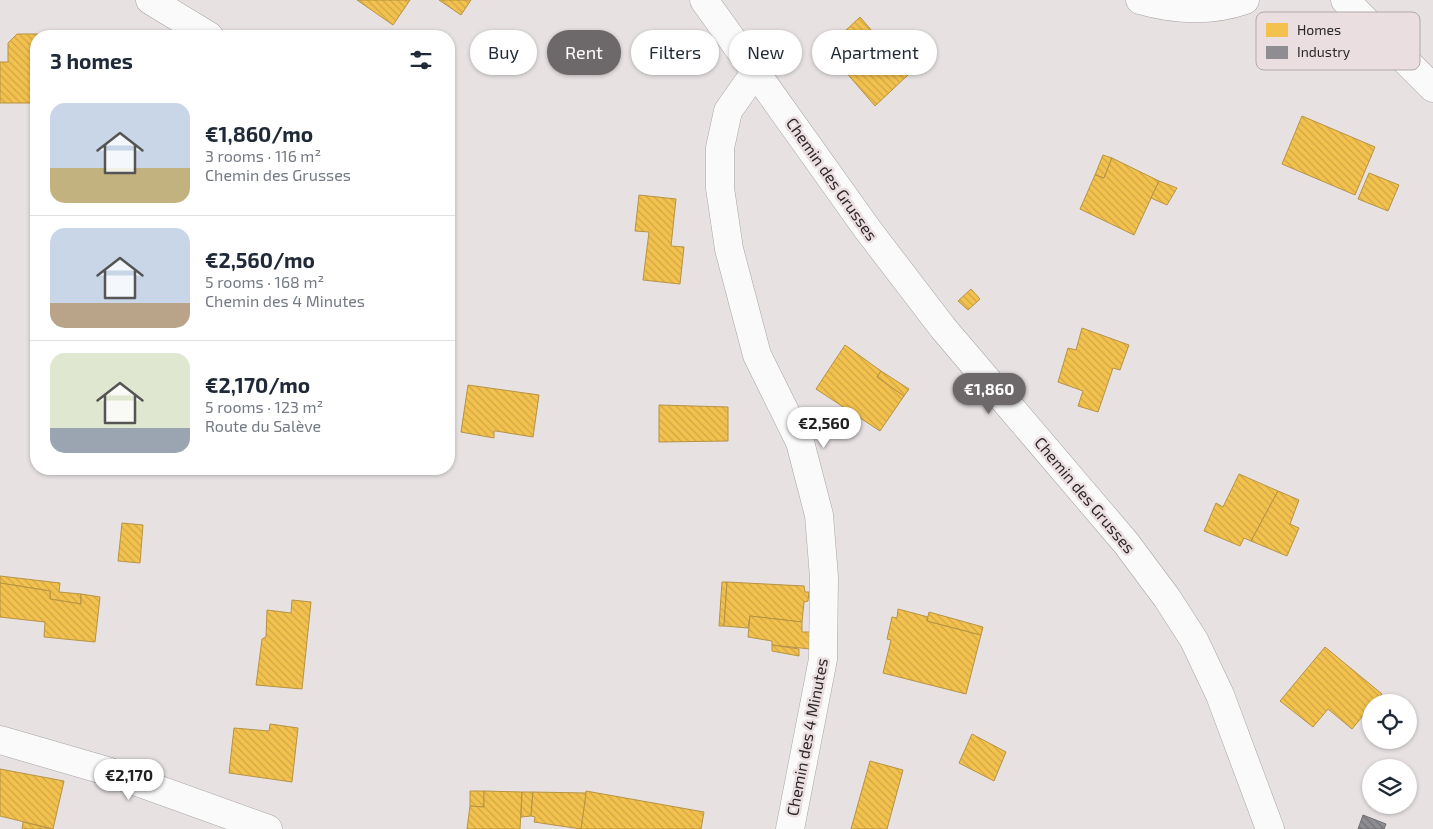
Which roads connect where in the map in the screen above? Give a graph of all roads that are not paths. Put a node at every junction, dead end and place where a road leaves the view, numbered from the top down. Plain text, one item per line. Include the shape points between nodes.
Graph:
1 (150, 0) edge
2 (704, 0) edge
3 (1140, 0) edge
4 (1245, 0) edge
5 (1345, 0) edge
6 (1357, 12) edge
7 (199, 30) edge
8 (729, 34) edge
9 (1415, 70) edge
10 (753, 75) edge
11 (759, 75) edge
12 (1433, 88) edge
13 (0, 740) edge
14 (268, 829) edge
15 (790, 829) edge
16 (1270, 829) edge

1 - 7 street
2 - 8 street, Chemin des Grusses
3 - 4 street via 1191,9 1220,7
5 - 6 street
9 - 12 street
10 - 15 street, Chemin des 4 Minutes via 728,111 720,148 720,188 728,249 757,355 800,442 819,515 824,576 824,659
11 - 16 street, Chemin des Grusses via 868,230 943,328 1126,542 1167,598 1194,640 1220,696
13 - 14 street via 108,771

